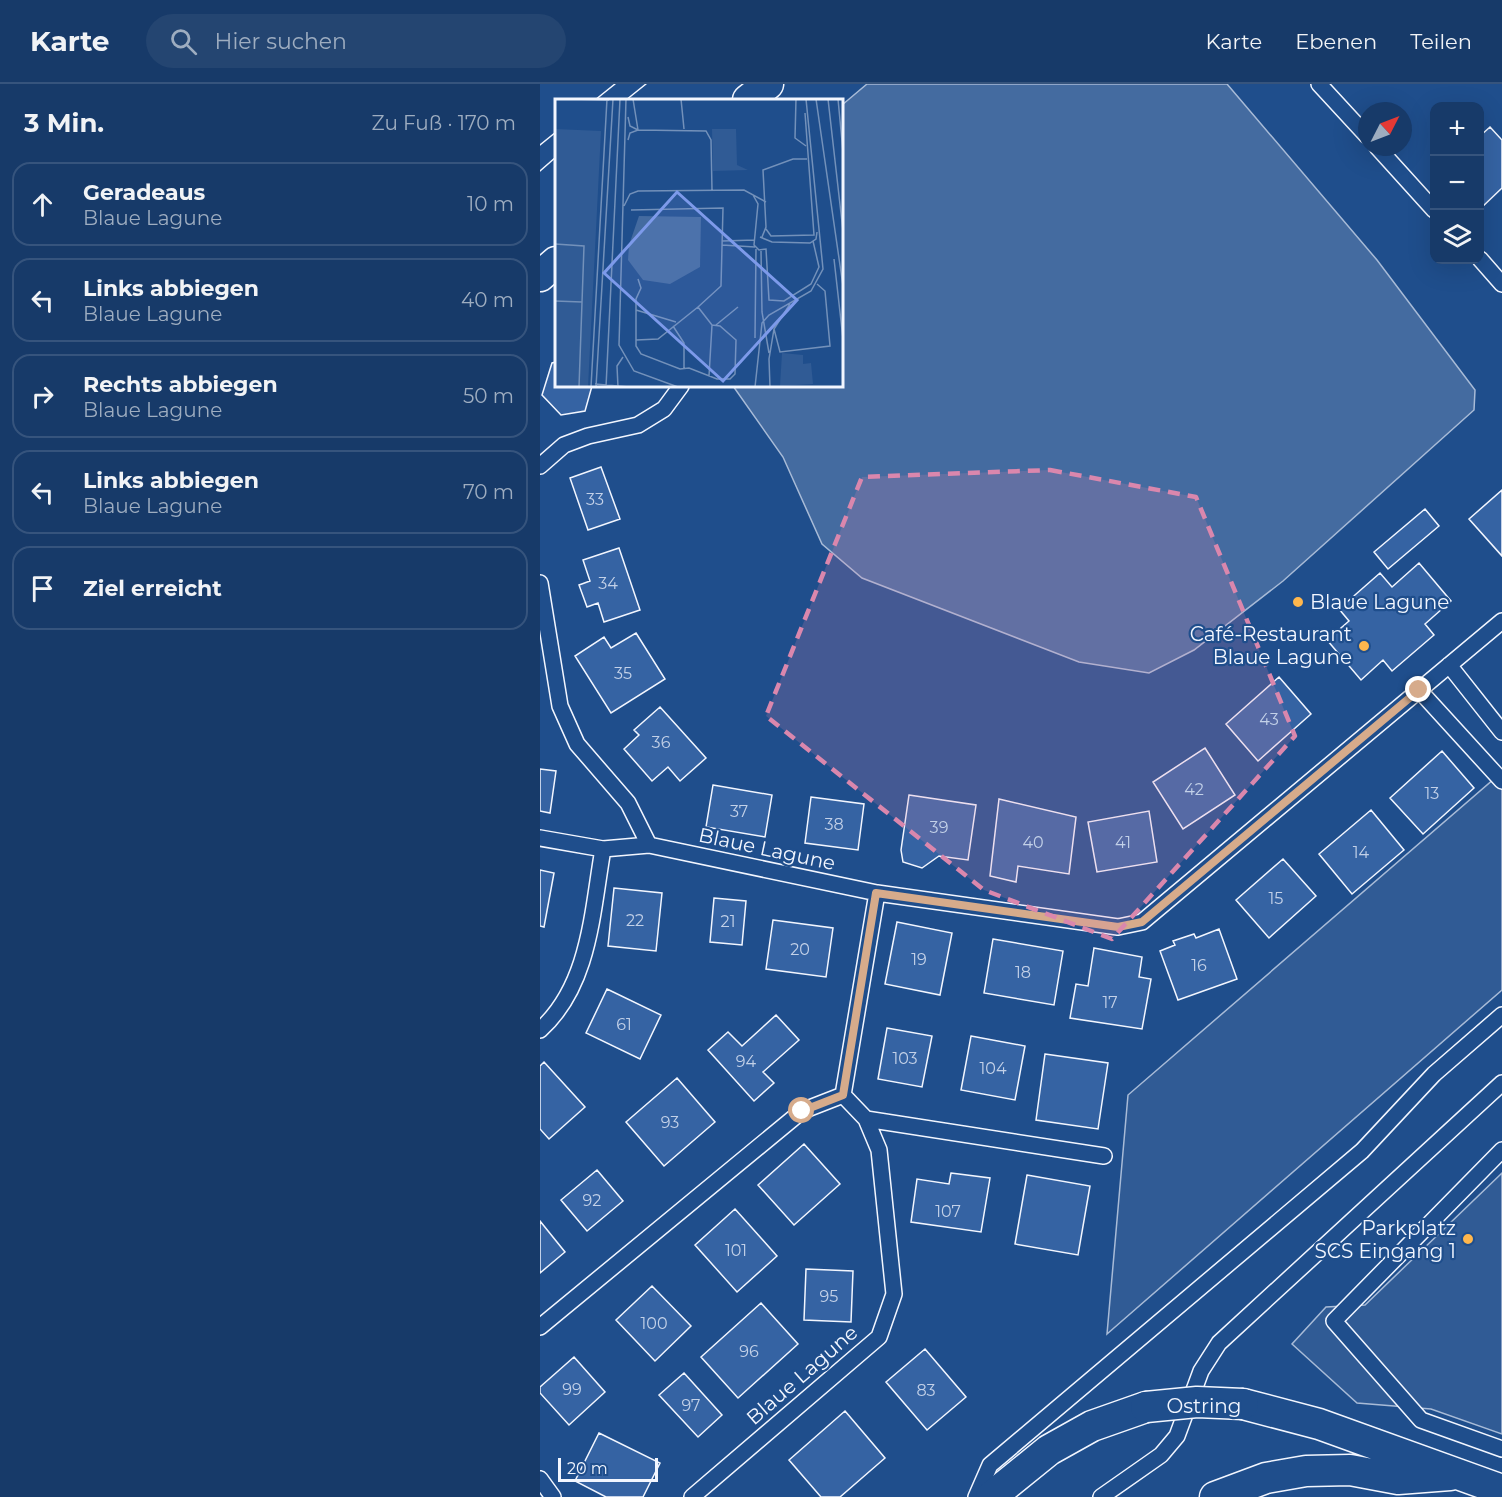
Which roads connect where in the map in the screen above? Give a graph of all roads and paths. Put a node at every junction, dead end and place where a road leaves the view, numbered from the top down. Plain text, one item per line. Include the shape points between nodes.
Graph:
1 (768, 84) edge
2 (1319, 84) edge
3 (749, 99) edge
4 (1358, 126) edge
5 (1385, 156) edge
6 (1430, 206) edge
7 (555, 263) edge
8 (1484, 264) edge
9 (540, 276) edge
10 (1502, 284) edge
11 (680, 387) edge
12 (540, 466) edge
13 (540, 583) edge
14 (1502, 621) edge
15 (1449, 665) junction
16 (1419, 690) junction
17 (1502, 732) edge
18 (1502, 781) edge
19 (540, 838) edge
20 (649, 845) junction
21 (603, 849) junction
22 (876, 893) junction
23 (1502, 1015) edge
24 (540, 1030) edge
25 (1502, 1083) edge
26 (843, 1095) junction
27 (866, 1119) junction
28 (1502, 1150) edge
29 (1104, 1156) dead end
30 (540, 1327) edge
31 (1502, 1449) edge
32 (1459, 1474) junction
33 (540, 1479) edge
34 (1502, 1490) edge
35 (553, 1497) edge
36 (692, 1497) edge
37 (976, 1497) edge
38 (991, 1497) edge
39 (1101, 1497) edge
40 (1215, 1497) edge

1 - 3 street
2 - 4 lane
5 - 6 lane
7 - 9 street
8 - 10 lane
11 - 12 lane via 664,409 638,425 564,445
13 - 20 lane via 560,706 577,744 628,803
14 - 15 lane, Blaue Lagune
15 - 16 lane, Blaue Lagune
15 - 17 lane
16 - 18 lane
16 - 22 lane, Blaue Lagune via 1142,922 1118,927
19 - 21 lane, Blaue Lagune
20 - 21 lane, Blaue Lagune
20 - 22 lane, Blaue Lagune
21 - 24 lane via 581,971 555,1017
22 - 26 lane
23 - 37 lane via 1434,1074 1362,1151 990,1465
25 - 39 lane via 1220,1343 1201,1371 1177,1436 1161,1455
26 - 27 lane, Blaue Lagune
26 - 30 lane via 802,1111
27 - 29 lane
27 - 36 lane, Blaue Lagune via 879,1150 894,1294 879,1337
28 - 31 lane via 1334,1321 1421,1420
32 - 34 street, Ostring
32 - 38 street, Ostring, bridge via 1319,1424 1243,1404 1197,1402 1146,1407 1092,1426 1049,1450
32 - 40 street via 1398,1479 1350,1470 1306,1471 1266,1478
33 - 35 lane

